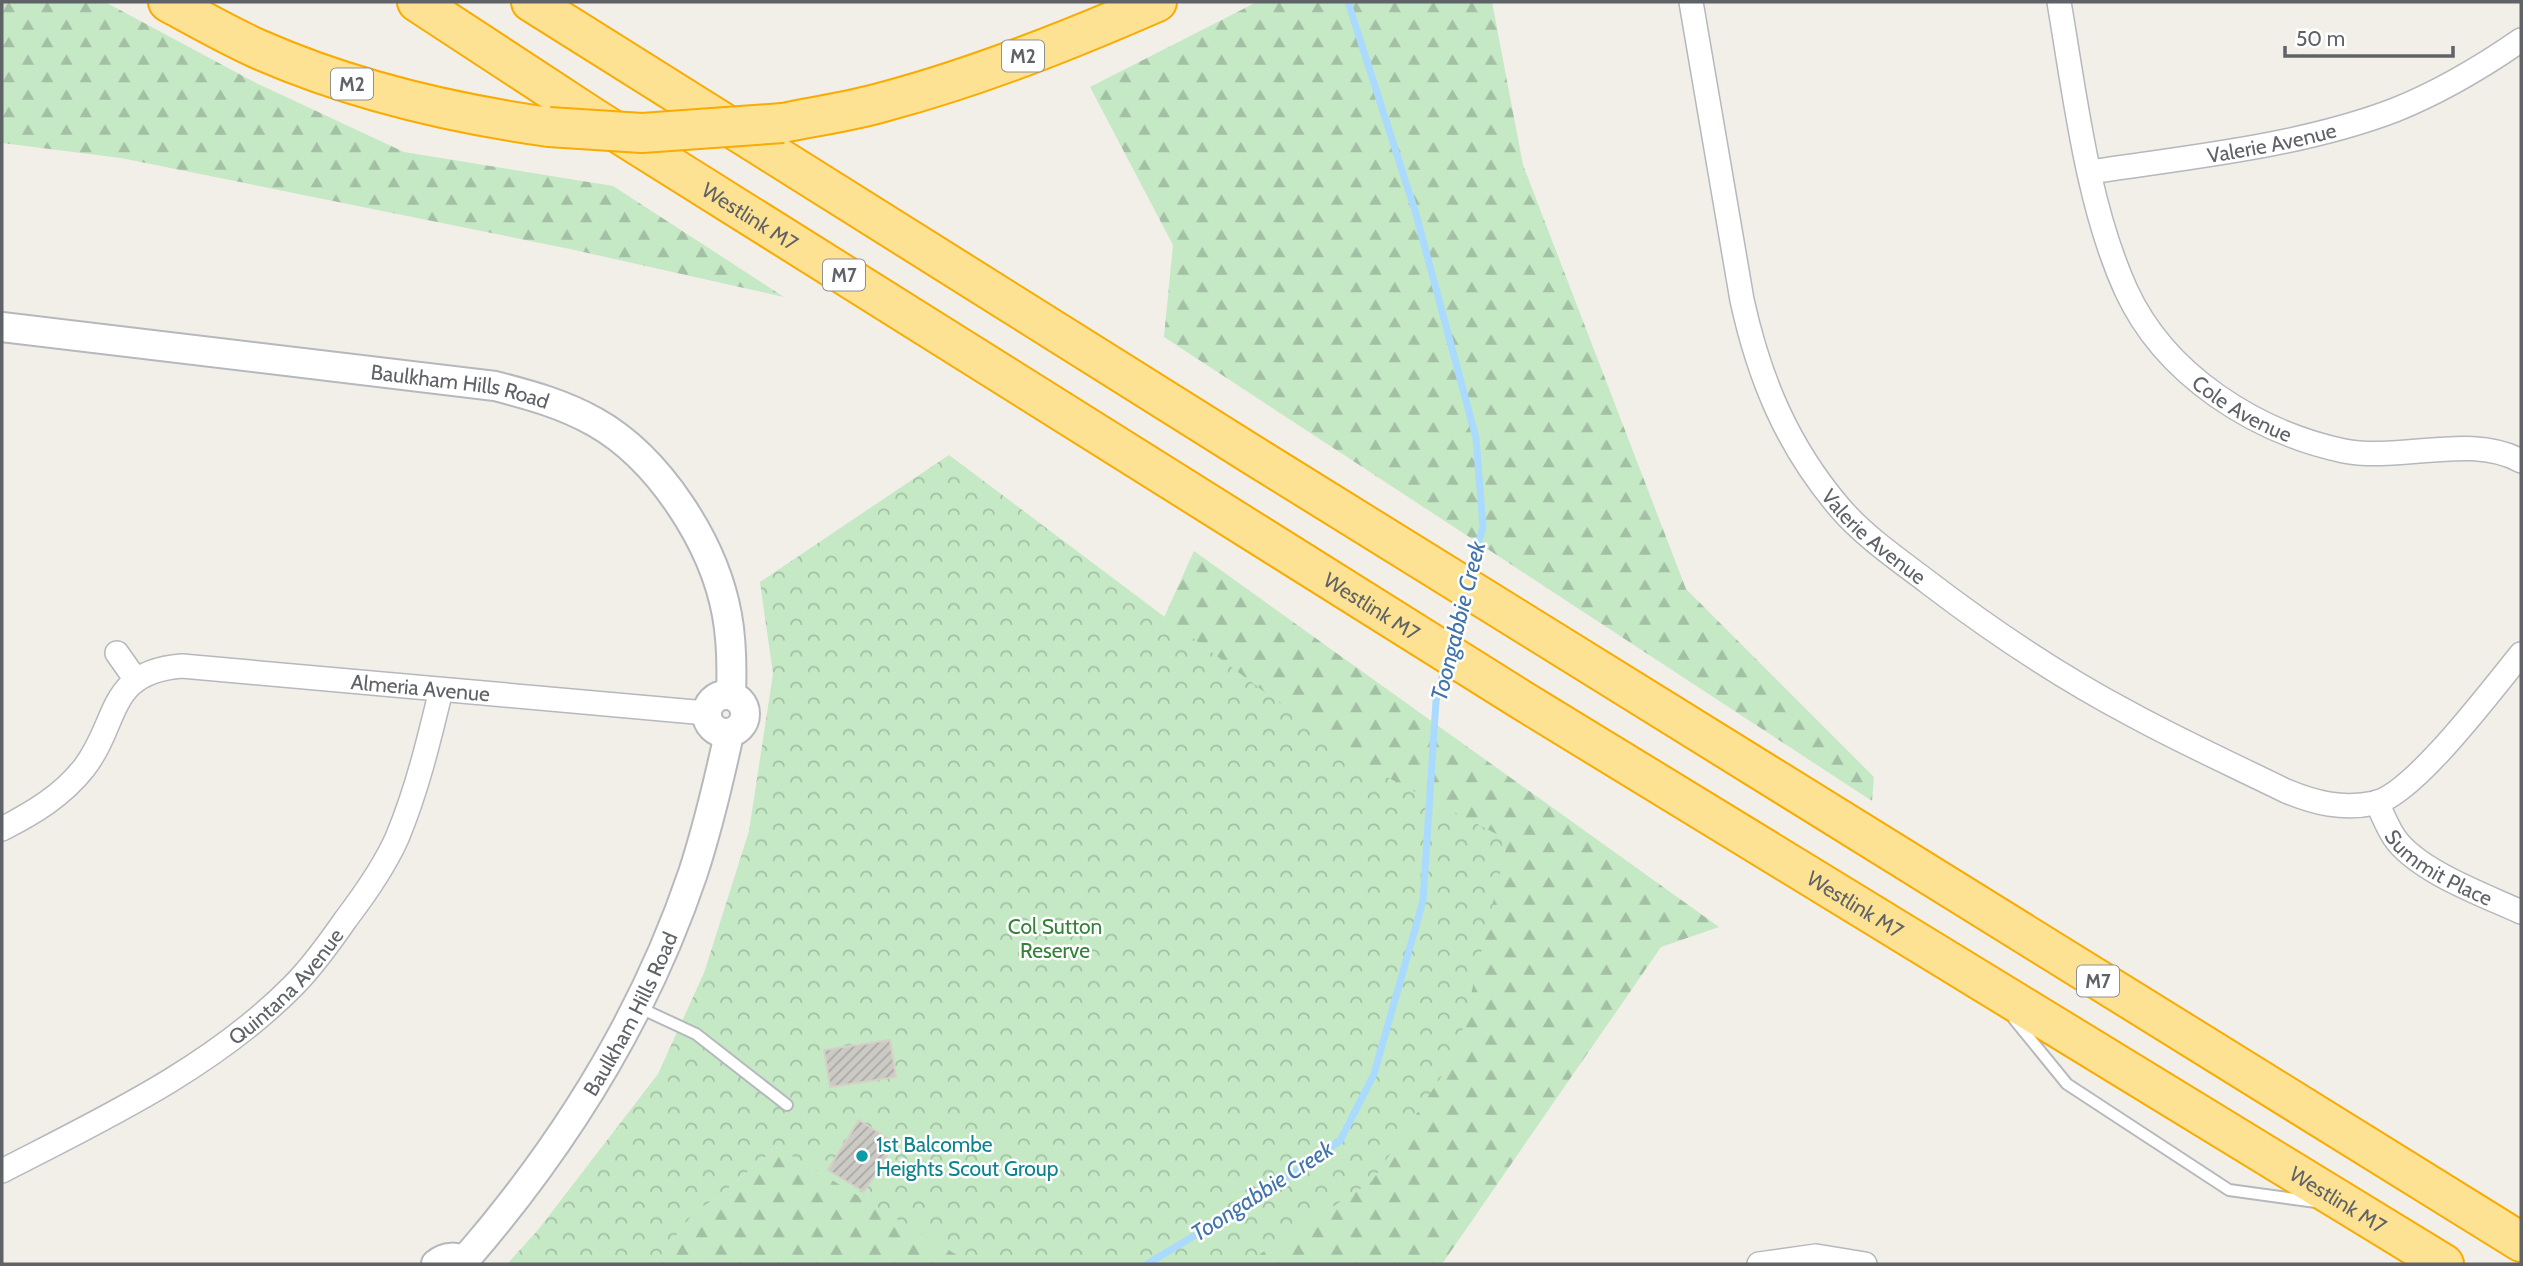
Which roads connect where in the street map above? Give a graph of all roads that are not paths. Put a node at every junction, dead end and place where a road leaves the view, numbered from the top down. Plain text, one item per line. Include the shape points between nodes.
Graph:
1 (168, 2) edge
2 (417, 2) edge
3 (531, 2) edge
4 (1157, 2) edge
5 (1691, 2) edge
6 (2059, 2) edge
7 (2521, 40) edge
8 (2090, 172) junction
9 (2, 327) edge
10 (2521, 461) edge
11 (117, 653) dead end
12 (2521, 654) edge
13 (136, 680) junction
14 (441, 690) junction
15 (731, 695) junction
16 (706, 713) junction
17 (729, 734) junction
18 (2377, 802) junction
19 (2, 829) edge
20 (2521, 912) edge
21 (638, 1007) junction
22 (787, 1105) dead end
23 (2, 1171) edge
24 (2521, 1242) edge
25 (1764, 1256) edge
26 (455, 1263) edge
27 (1865, 1264) edge
28 (2444, 1264) edge

1 - 4 highway, M2, bridge via 256,48 410,102 549,127 642,133 783,123 886,102 974,75
2 - 28 highway, Westlink M7 / M7 via 1273,544
3 - 24 highway, M7 via 1675,720
5 - 18 street, Valerie Avenue via 1752,348 1773,404 1805,460 1841,509 1955,602 2060,674 2129,713 2312,802 2343,807
6 - 8 street
7 - 8 street, Valerie Avenue via 2441,89 2337,129
8 - 10 street, Cole Avenue via 2109,248 2127,292 2151,331 2181,366 2223,401 2266,425 2345,451 2384,455 2473,448 2510,454
9 - 15 street, Baulkham Hills Road via 495,386 568,409 597,424 644,461 697,531 727,613
11 - 13 street
12 - 18 street via 2425,767 2404,787
13 - 14 street, Almeria Avenue via 182,666
13 - 19 street via 116,702 97,748 70,784 43,807
14 - 16 street, Almeria Avenue
14 - 23 street, Quintana Avenue via 419,780 396,841 368,890 293,986 239,1034 136,1102
15 - 16 street via 716,697
15 - 17 street via 742,703 746,716
16 - 17 street via 714,730
17 - 21 street, Baulkham Hills Road via 693,873
18 - 20 street, Summit Place via 2395,838 2411,856
21 - 22 lane via 696,1034
21 - 26 street, Baulkham Hills Road via 549,1155 504,1214
25 - 27 street via 1816,1256

